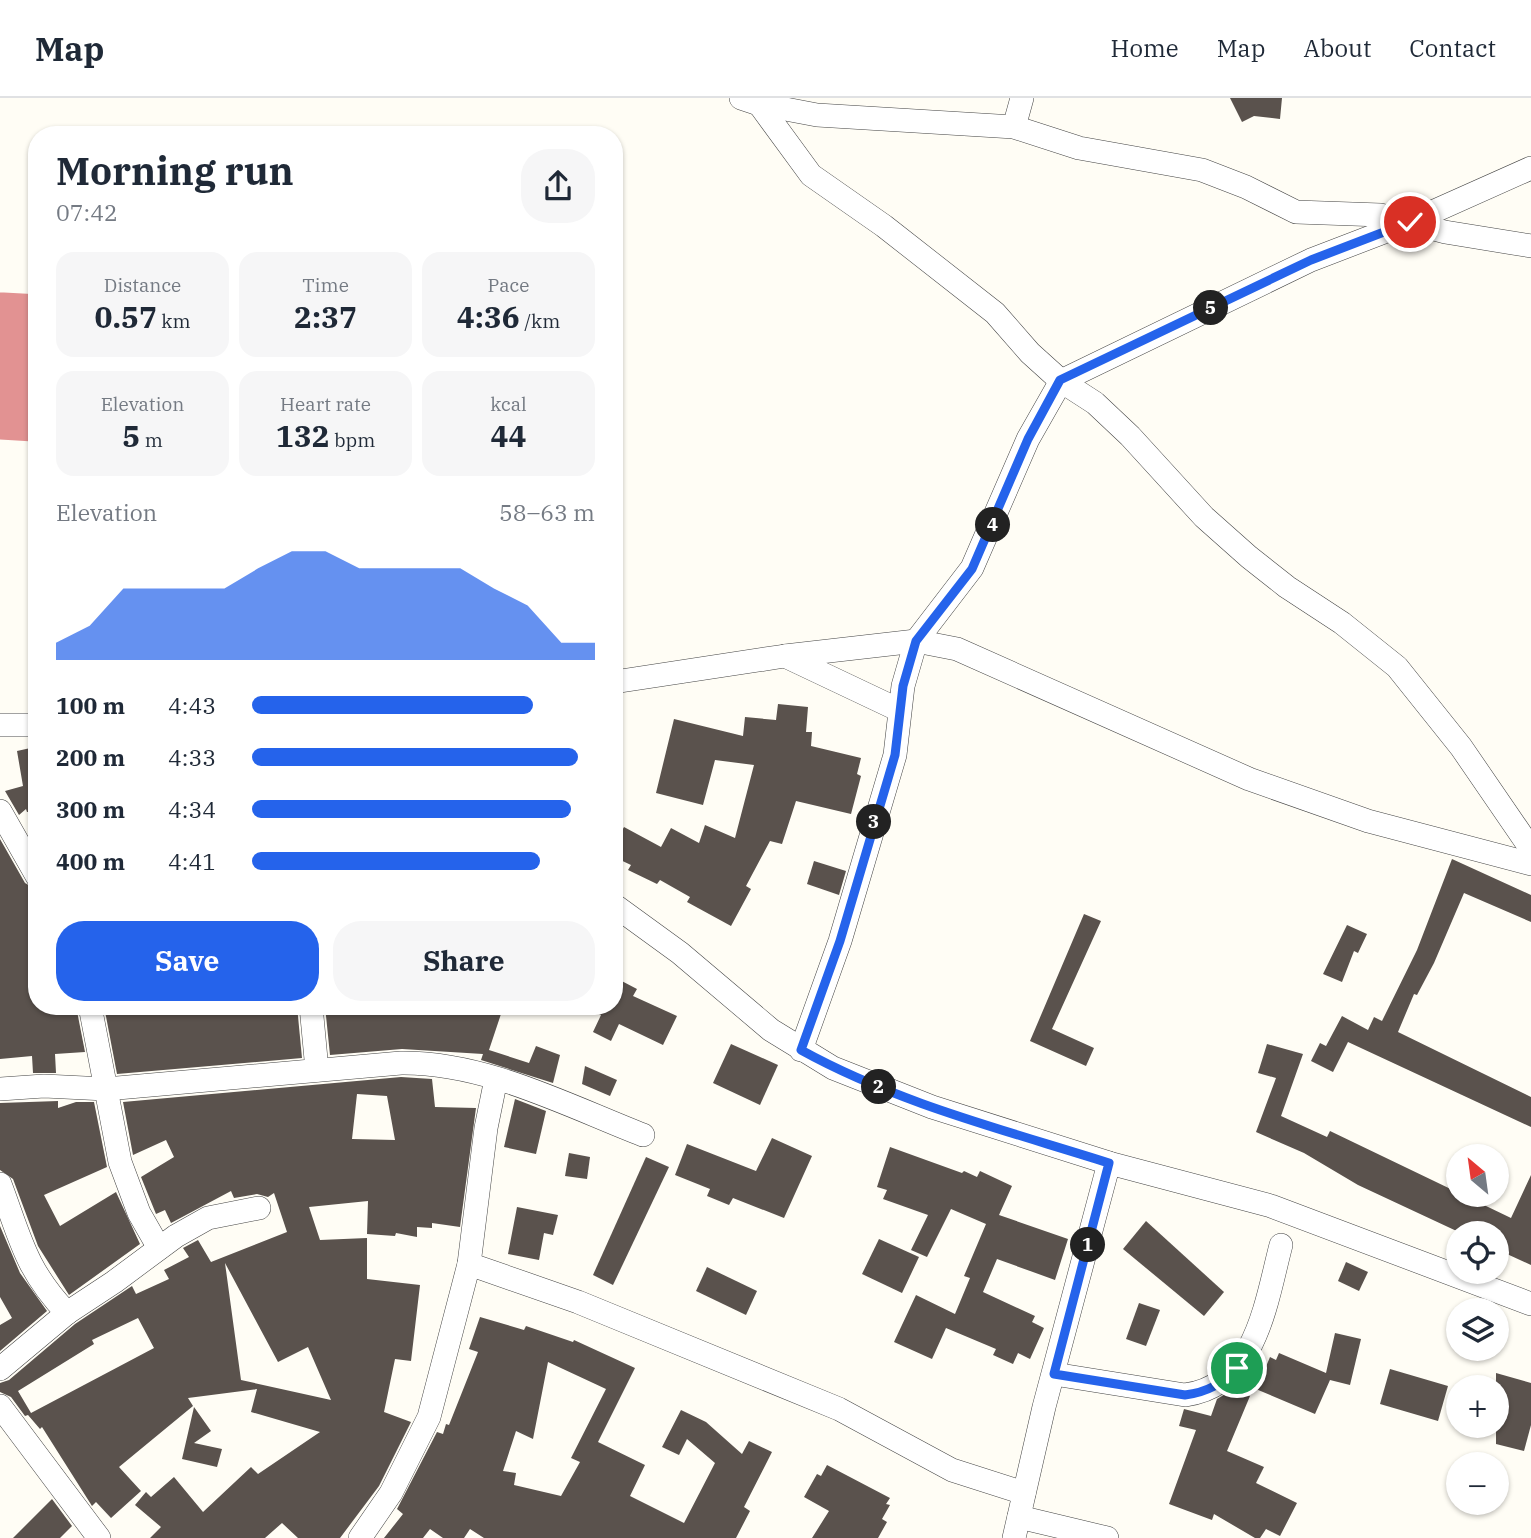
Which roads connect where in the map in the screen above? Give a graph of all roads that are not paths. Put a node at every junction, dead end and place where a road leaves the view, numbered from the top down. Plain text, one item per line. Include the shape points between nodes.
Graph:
1 (1022, 98) edge
2 (750, 101) edge
3 (1014, 127) junction
4 (1531, 168) edge
5 (1410, 222) junction
6 (1531, 246) edge
7 (1060, 380) junction
8 (916, 641) junction
9 (785, 656) junction
10 (623, 681) edge
11 (899, 710) junction
12 (28, 725) edge
13 (0, 726) edge
14 (0, 811) edge
15 (1531, 849) edge
16 (28, 860) edge
17 (1531, 864) edge
18 (623, 912) edge
19 (92, 1015) edge
20 (312, 1015) edge
21 (801, 1050) junction
22 (317, 1070) junction
23 (496, 1079) junction
24 (0, 1089) edge
25 (106, 1089) junction
26 (643, 1135) dead end
27 (1109, 1163) junction
28 (0, 1184) edge
29 (259, 1208) dead end
30 (1281, 1245) dead end
31 (159, 1248) junction
32 (469, 1264) junction
33 (1531, 1304) edge
34 (67, 1312) junction
35 (0, 1369) edge
36 (1054, 1374) junction
37 (0, 1406) edge
38 (1024, 1493) junction
39 (1017, 1527) edge
40 (99, 1538) edge
41 (360, 1538) edge
42 (1107, 1538) edge

1 - 3 street
2 - 3 street via 884,121
2 - 7 street via 811,176 995,313
3 - 5 street via 1079,148 1202,170 1296,212 1357,213
4 - 5 street
5 - 6 street
5 - 7 street via 1311,260
7 - 8 street via 1028,439 972,569
7 - 15 street via 1095,403 1204,517 1249,557 1397,667 1461,747
8 - 9 street
8 - 11 street
8 - 17 street via 957,649 1249,779 1367,821
9 - 10 street
9 - 11 street
11 - 21 street via 895,755 840,941
12 - 13 street
14 - 16 street
18 - 21 street
19 - 25 street
20 - 22 street
21 - 27 street via 833,1068 932,1107
22 - 23 street via 439,1063
22 - 25 street
23 - 26 street
23 - 32 street
24 - 25 street
25 - 31 street via 120,1162 139,1213
27 - 33 street via 1271,1206
27 - 36 street
28 - 34 street via 30,1265
29 - 31 street via 208,1218
30 - 36 street via 1250,1348 1222,1383 1204,1393 1185,1395
31 - 34 street
32 - 38 street via 578,1302 839,1409 952,1470
32 - 41 street via 429,1417 391,1493
34 - 35 street
36 - 38 street
37 - 40 street
38 - 39 street
39 - 42 street

